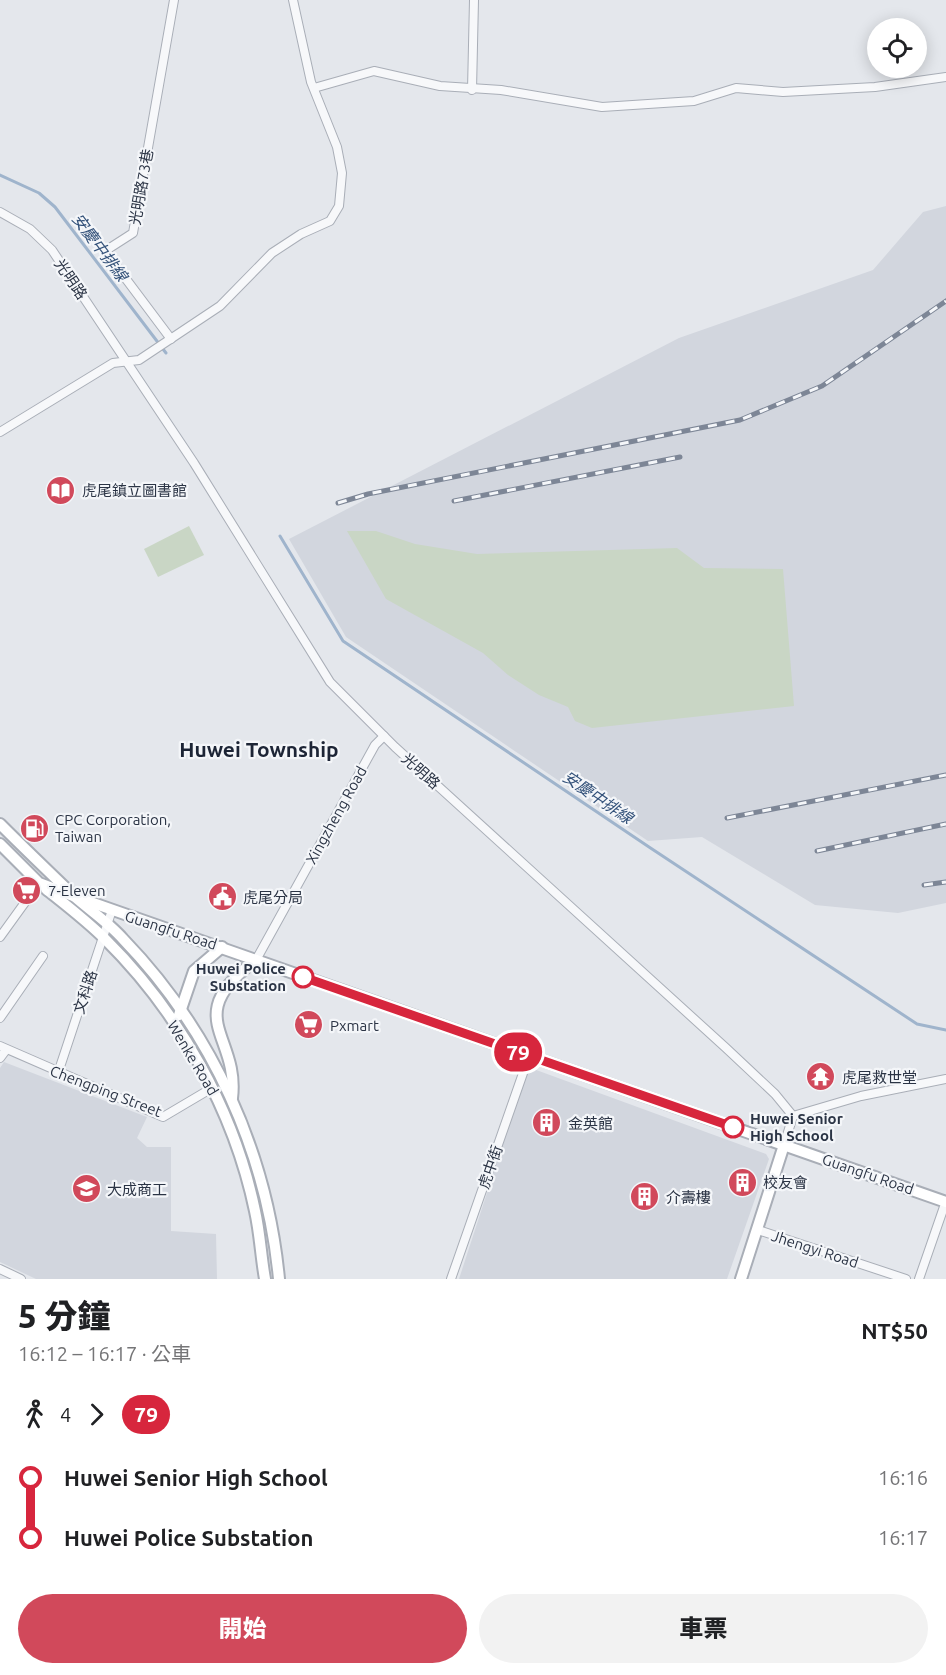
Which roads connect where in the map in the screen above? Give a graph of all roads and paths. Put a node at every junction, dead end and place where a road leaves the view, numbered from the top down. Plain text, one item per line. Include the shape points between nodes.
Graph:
1 (174, 0) edge
2 (293, 0) edge
3 (474, 0) edge
4 (946, 77) edge
5 (314, 88) junction
6 (472, 90) junction
7 (0, 212) edge
8 (171, 339) junction
9 (126, 362) junction
10 (0, 432) edge
11 (384, 736) junction
12 (0, 824) edge
13 (0, 844) edge
14 (39, 883) junction
15 (76, 897) junction
16 (112, 910) junction
17 (108, 925) junction
18 (0, 938) edge
19 (103, 938) junction
20 (222, 947) junction
21 (43, 956) dead end
22 (256, 960) junction
23 (182, 1009) junction
24 (0, 1018) edge
25 (175, 1025) junction
26 (3, 1048) edge
27 (529, 1056) junction
28 (0, 1058) edge
29 (58, 1073) junction
30 (946, 1079) edge
31 (212, 1088) junction
32 (232, 1099) junction
33 (793, 1116) junction
34 (784, 1144) junction
35 (946, 1202) edge
36 (758, 1230) junction
37 (4, 1274) edge
38 (21, 1279) edge
39 (265, 1279) edge
40 (279, 1279) edge
41 (451, 1279) edge
42 (741, 1279) edge
43 (906, 1279) edge
44 (919, 1279) edge

1 - 8 street, 光明路73巷 via 133,233 105,251
2 - 5 street
3 - 6 street
4 - 6 street via 794,92 736,88 694,101 602,107 501,90
5 - 6 street via 374,71
5 - 8 street via 337,147 342,173 339,206 330,221 272,253 220,306
7 - 9 street, 光明路 via 30,229 52,250
8 - 9 street via 139,360
9 - 10 street via 113,363
9 - 11 street, 光明路 via 194,463 330,682
11 - 22 street, Xingzheng Road via 375,745
11 - 33 street, 光明路 via 726,1048
12 - 15 main road, Guangfu Road
13 - 14 main road, Guangfu Road
14 - 15 main road, Guangfu Road
14 - 18 street
14 - 19 main road, Wenke Road
15 - 16 main road, Guangfu Road
15 - 17 main road, Wenke Road
16 - 17 street, 文科路
16 - 20 main road, Guangfu Road
17 - 19 street, 文科路
17 - 23 main road, Wenke Road
19 - 25 main road, Wenke Road
19 - 29 street, 文科路
20 - 22 main road, Guangfu Road
20 - 23 main road via 194,971
21 - 24 street
22 - 27 main road, Guangfu Road
22 - 32 main road via 233,977 222,993 217,1011 219,1035 235,1081
23 - 25 main road
23 - 32 main road, Wenke Road
25 - 31 main road, Wenke Road
26 - 28 street, Chengping Street
26 - 29 street, Chengping Street
27 - 34 main road, Guangfu Road
27 - 41 street, 虎中街
29 - 31 street, Chengping Street via 163,1117
30 - 33 street via 861,1096
31 - 39 main road, Wenke Road via 250,1192
32 - 40 main road, Wenke Road via 267,1200
33 - 34 street
34 - 35 main road, Guangfu Road
34 - 36 main road
35 - 44 street
36 - 42 main road
36 - 43 street, Jhengyi Road
37 - 38 street

